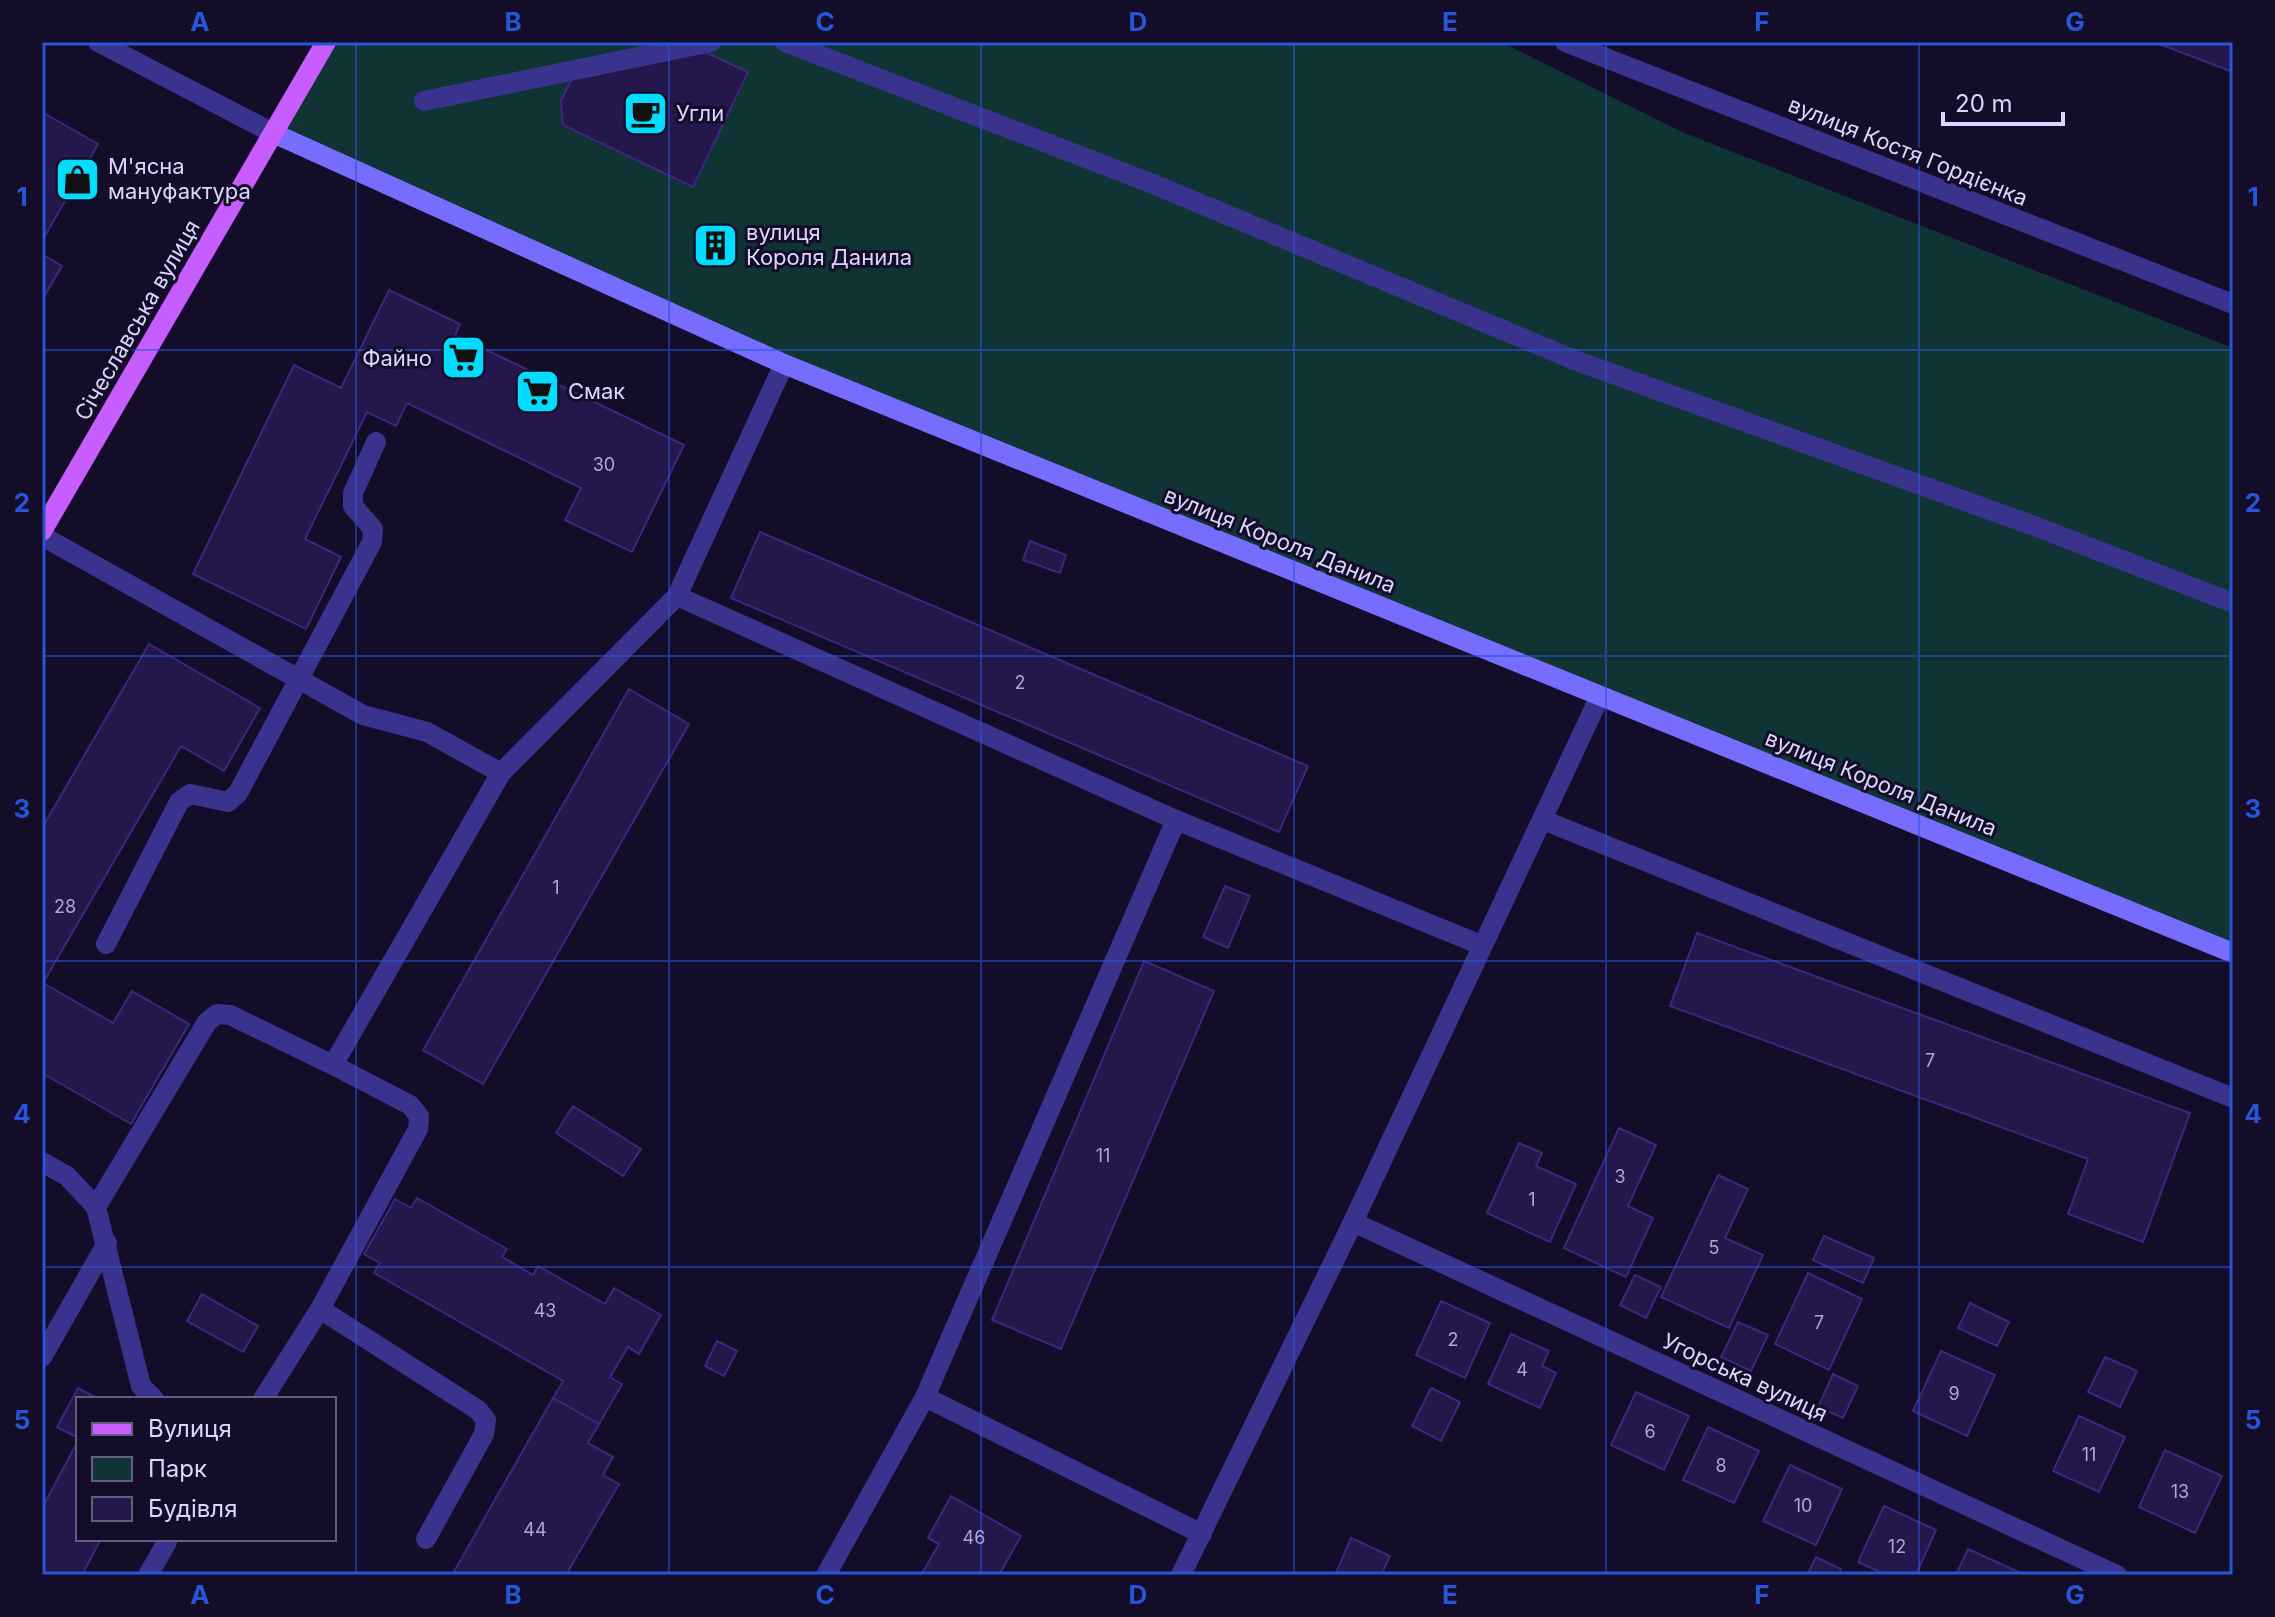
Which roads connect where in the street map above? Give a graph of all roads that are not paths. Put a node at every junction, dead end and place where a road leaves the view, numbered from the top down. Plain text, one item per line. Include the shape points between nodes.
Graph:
1 (98, 42) edge
2 (326, 42) edge
3 (711, 42) edge
4 (785, 42) edge
5 (1565, 42) edge
6 (424, 101) dead end
7 (273, 133) junction
8 (2233, 304) edge
9 (784, 364) junction
10 (376, 442) dead end
11 (42, 533) edge
12 (677, 596) junction
13 (2233, 603) edge
14 (297, 681) junction
15 (1600, 696) junction
16 (501, 773) junction
17 (1176, 820) junction
18 (1543, 820) junction
19 (106, 944) dead end
20 (1481, 945) junction
21 (2233, 953) edge
22 (333, 1065) junction
23 (2233, 1098) edge
24 (42, 1162) edge
25 (96, 1207) junction
26 (1353, 1222) junction
27 (107, 1243) junction
28 (320, 1309) junction
29 (42, 1357) edge
30 (152, 1397) edge
31 (264, 1397) edge
32 (925, 1397) junction
33 (1202, 1534) junction
34 (426, 1539) dead end
35 (167, 1542) dead end
36 (148, 1575) edge
37 (826, 1575) edge
38 (1181, 1575) edge
39 (2117, 1575) edge

1 - 7 street
2 - 7 main road, Січеславська вулиця
3 - 6 street
4 - 13 street via 1153,184 1577,361
5 - 8 street, вулиця Костя Гордієнка
7 - 9 main road, вулиця Короля Данила
7 - 11 main road, Січеславська вулиця
9 - 12 street
9 - 15 main road, вулиця Короля Данила
10 - 14 street via 353,493 353,506 373,529 372,542
11 - 14 street
12 - 16 street
12 - 17 street
14 - 16 street via 363,715 427,732
14 - 19 street via 238,793 228,802 190,794 179,802
15 - 18 street
15 - 21 main road, вулиця Короля Данила
16 - 22 street
17 - 20 street
17 - 32 street
18 - 20 street
18 - 23 street
20 - 26 street
22 - 25 street via 230,1015 217,1014 207,1022
22 - 28 street via 410,1105 419,1116 418,1129
24 - 25 street via 67,1176
25 - 27 street
26 - 33 street
26 - 39 street, Угорська вулиця
27 - 29 street
27 - 30 street via 141,1386
28 - 31 street
28 - 34 street via 486,1420 484,1434
32 - 33 street
32 - 37 street
33 - 38 street
35 - 36 street

